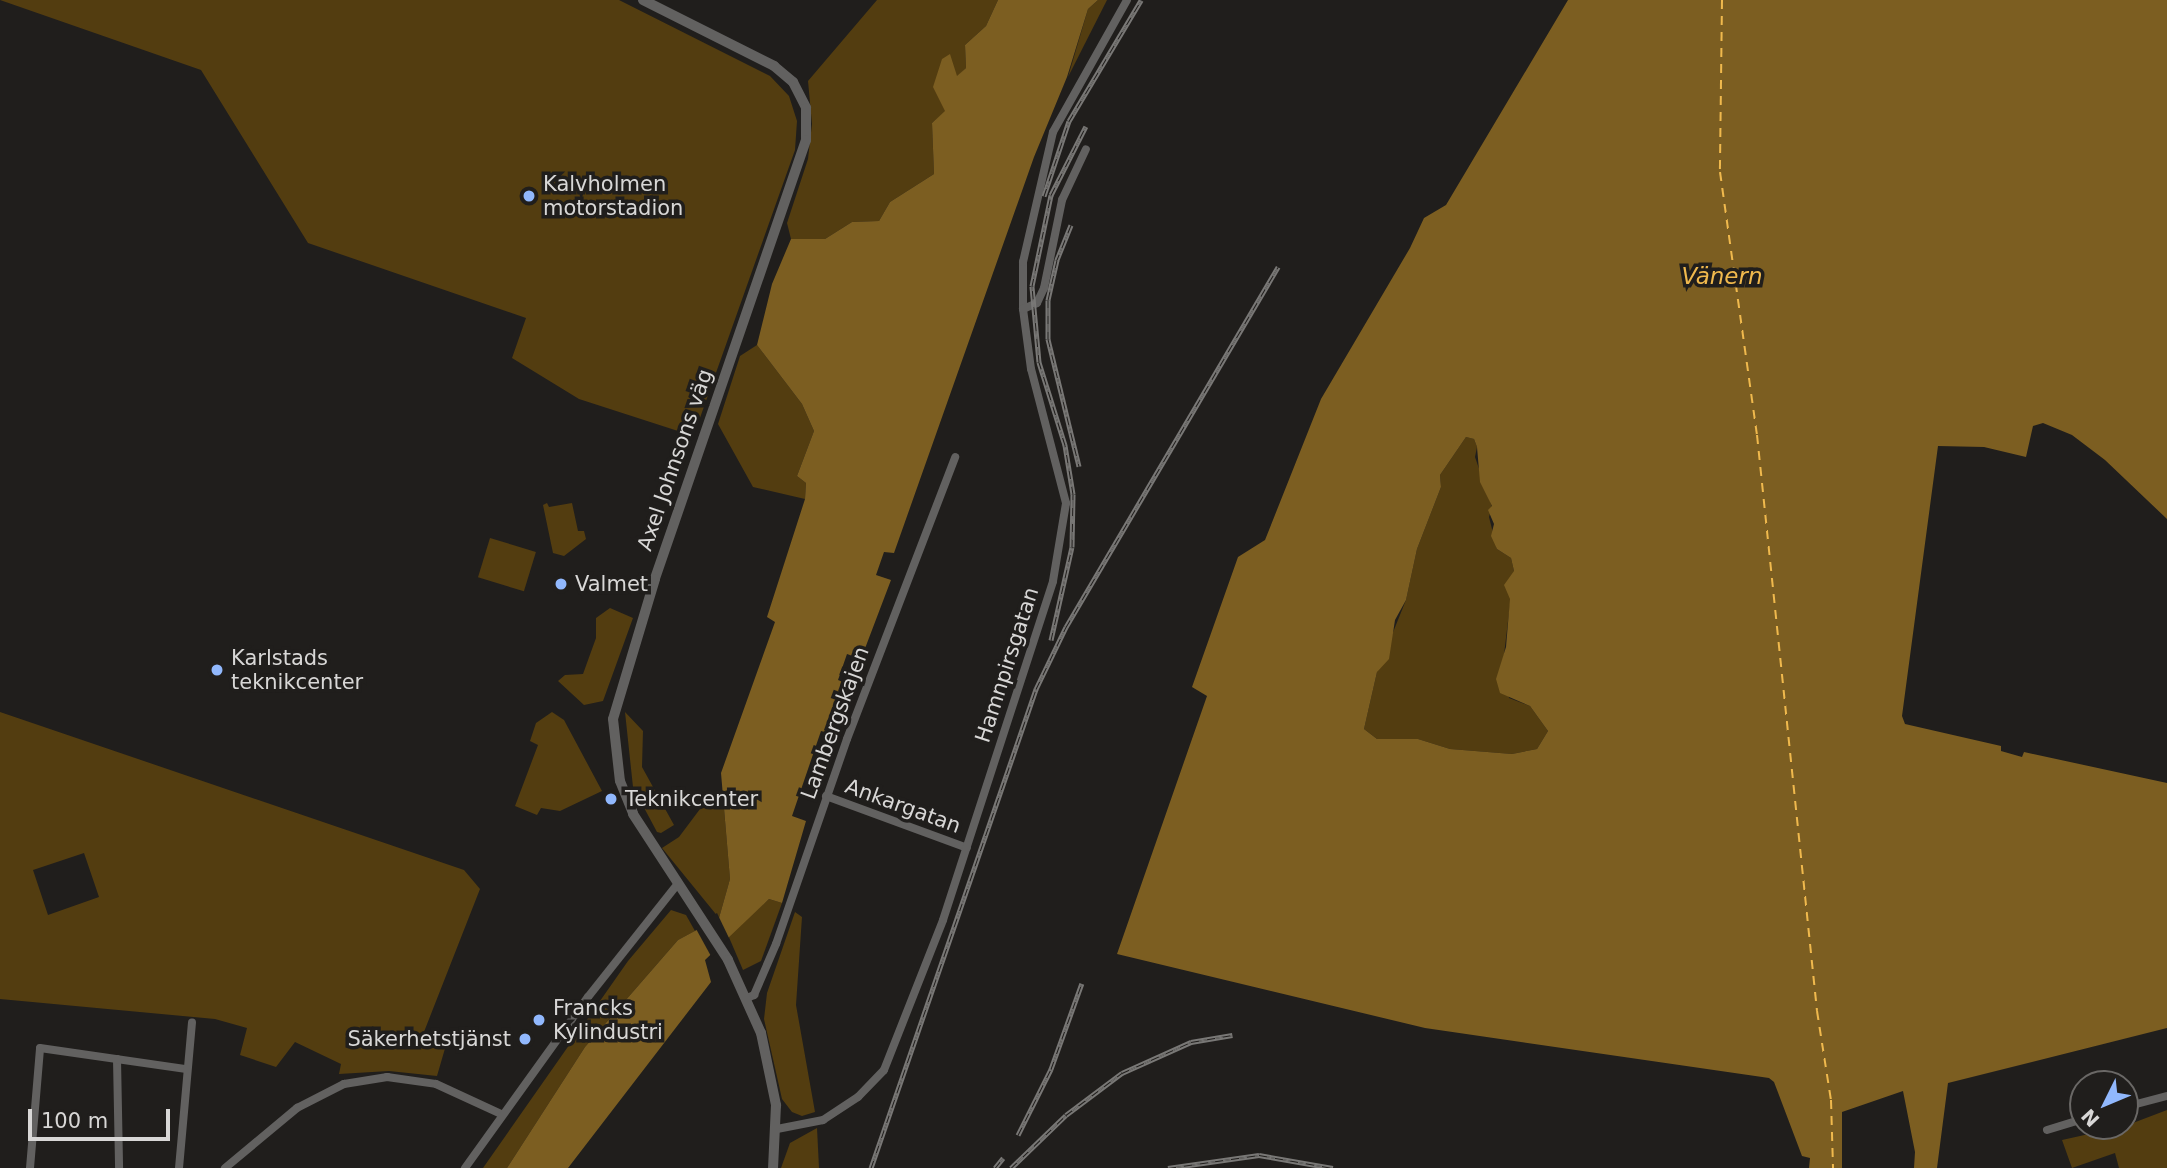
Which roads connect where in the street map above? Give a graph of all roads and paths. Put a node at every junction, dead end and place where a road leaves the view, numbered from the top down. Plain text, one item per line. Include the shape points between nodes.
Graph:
1 (643, 0) edge
2 (1127, 0) edge
3 (1086, 149) dead end
4 (1023, 309) junction
5 (955, 457) dead end
6 (827, 796) junction
7 (967, 848) junction
8 (676, 886) junction
9 (747, 998) junction
10 (191, 1023) dead end
11 (117, 1059) junction
12 (186, 1069) junction
13 (2167, 1096) edge
14 (2139, 1103) edge
15 (501, 1114) junction
16 (2069, 1123) edge
17 (777, 1129) junction
18 (2047, 1130) dead end
19 (30, 1168) edge
20 (120, 1168) edge
21 (179, 1168) edge
22 (225, 1168) edge
23 (465, 1168) edge
24 (773, 1168) edge

1 - 8 street, Axel Johnsons väg via 774,66 793,82 806,108 806,140 655,579 612,719 620,781 633,814
2 - 4 street, Hamnpirsgatan via 1060,113 1049,144 1023,262
3 - 4 street via 1062,200 1044,288 1037,303
4 - 7 street, Hamnpirsgatan via 1031,369 1066,503 1053,581
5 - 6 street, Lambergskajen
6 - 7 street, Ankargatan
6 - 9 street, Lambergskajen via 776,944 754,995
7 - 17 street, Hamnpirsgatan via 884,1070 858,1097 823,1120
8 - 9 street, Axel Johnsons väg via 698,912
8 - 15 street
9 - 17 street, Axel Johnsons väg via 770,1072
10 - 12 street
11 - 12 street
11 - 19 street via 40,1048
11 - 20 street
12 - 21 street
13 - 14 street
15 - 22 street via 436,1084 387,1077 344,1084 298,1108
15 - 23 street
16 - 18 street
17 - 24 street, Axel Johnsons väg

